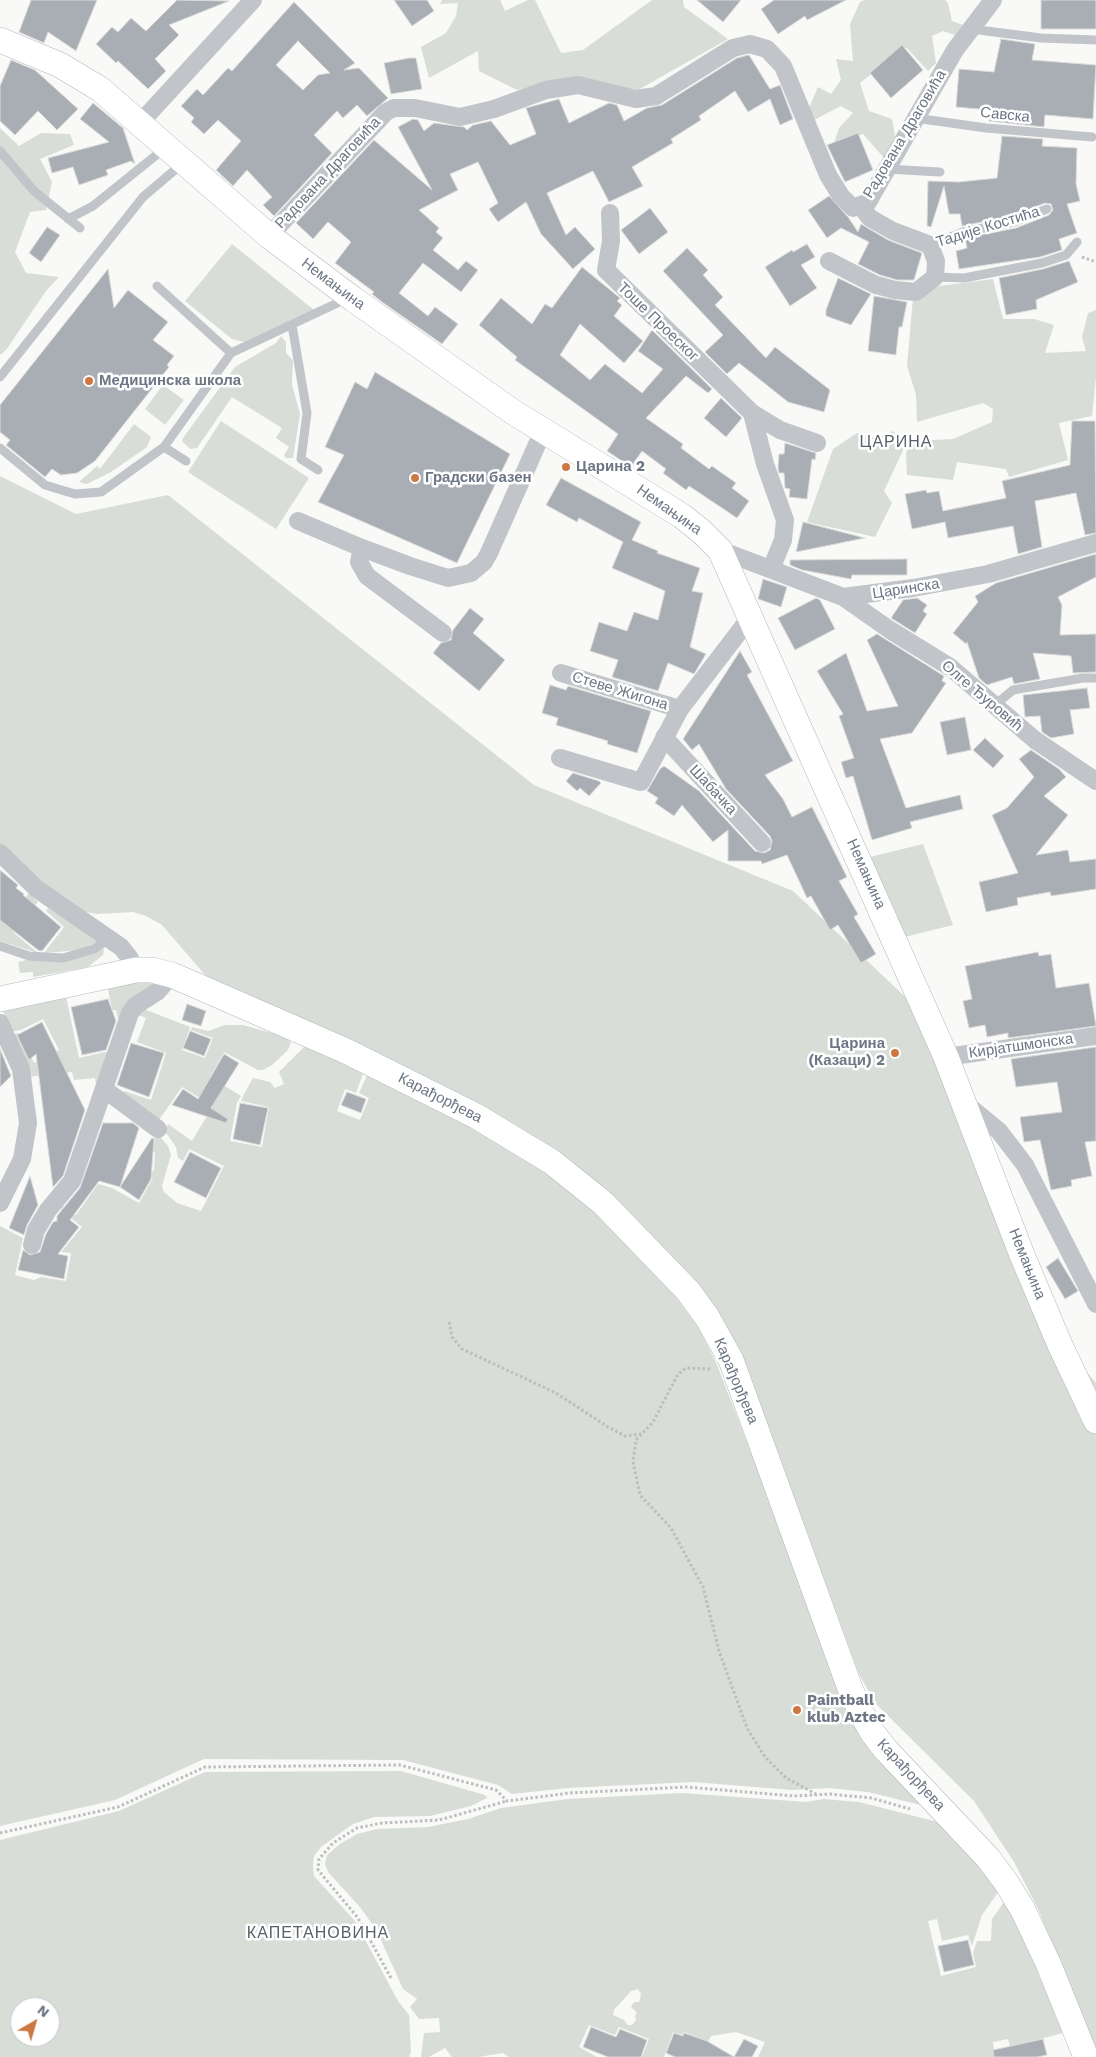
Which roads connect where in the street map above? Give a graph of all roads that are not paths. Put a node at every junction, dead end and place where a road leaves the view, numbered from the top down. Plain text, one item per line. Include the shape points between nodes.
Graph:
1 (253, 0) edge
2 (993, 0) edge
3 (971, 29) junction
4 (0, 40) edge
5 (1096, 40) edge
6 (915, 118) junction
7 (140, 123) junction
8 (1092, 137) dead end
9 (0, 151) edge
10 (176, 154) junction
11 (886, 169) junction
12 (940, 172) dead end
13 (860, 205) junction
14 (1047, 209) dead end
15 (610, 213) dead end
16 (68, 219) junction
17 (80, 228) dead end
18 (269, 236) junction
19 (1077, 242) dead end
20 (930, 245) junction
21 (830, 261) dead end
22 (935, 277) junction
23 (157, 286) dead end
24 (350, 297) junction
25 (292, 325) junction
26 (231, 353) junction
27 (0, 377) edge
28 (752, 413) junction
29 (542, 431) junction
30 (817, 443) dead end
31 (164, 447) junction
32 (0, 448) edge
33 (186, 461) dead end
34 (318, 470) dead end
35 (298, 521) dead end
36 (1096, 543) edge
37 (362, 548) junction
38 (720, 550) junction
39 (771, 570) junction
40 (843, 597) junction
41 (749, 618) junction
42 (443, 633) dead end
43 (561, 673) dead end
44 (1096, 678) edge
45 (995, 706) junction
46 (680, 709) junction
47 (664, 737) junction
48 (560, 758) dead end
49 (1096, 781) edge
50 (762, 843) dead end
51 (0, 853) edge
52 (110, 938) junction
53 (0, 946) edge
54 (136, 970) junction
55 (172, 975) junction
56 (0, 999) edge
57 (0, 1023) edge
58 (1096, 1036) edge
59 (946, 1057) junction
60 (104, 1089) junction
61 (966, 1104) junction
62 (158, 1129) dead end
63 (0, 1203) edge
64 (32, 1245) dead end
65 (1096, 1304) edge
66 (1096, 1421) edge
67 (1086, 2057) edge

1 - 7 street
2 - 3 street, Радована Драговића
3 - 5 lane via 1041,38
3 - 6 street, Радована Драговића
4 - 7 main road, Немањина via 43,57 90,82
6 - 8 lane, Савска
6 - 11 street, Радована Драговића
7 - 10 main road, Немањина
9 - 16 lane via 34,191
10 - 16 lane
10 - 18 main road, Немањина
10 - 27 lane
11 - 12 lane
11 - 13 street, Радована Драговића via 868,202
13 - 18 street, Радована Драговића via 854,208 841,196 828,175 783,66 767,49 750,44 733,48 656,96 636,99 578,85 546,90 494,109 460,117 415,108 394,108 386,112
13 - 20 street, Тадије Костића via 870,218
14 - 20 lane, Тадије Костића via 1014,222 963,232
15 - 28 street, Тоше Проеског via 611,241 606,270
16 - 17 lane
18 - 24 main road, Немањина
19 - 22 lane via 1066,255 1042,263 964,278
20 - 22 street, Тадије Костића via 936,261
21 - 22 street via 876,285 895,290 916,292
23 - 26 lane
24 - 25 lane
24 - 29 main road, Немањина
25 - 26 lane
25 - 34 lane via 307,413 301,459
26 - 31 lane
28 - 30 street, Тоше Проеског via 780,430
28 - 39 street via 762,454 785,520 783,540
29 - 37 street via 489,553 471,573 448,578
29 - 38 main road, Немањина via 682,516
31 - 32 lane via 101,492 75,494 45,485
31 - 33 lane
35 - 37 street
36 - 40 street, Царинска via 955,581
37 - 42 street via 359,562 367,576
38 - 39 street, Царинска
38 - 41 main road, Немањина
39 - 40 street, Царинска
40 - 45 street, Олге Ђуровић via 950,667
41 - 46 street
41 - 59 main road, Немањина
43 - 46 street, Стеве Жигона
44 - 45 lane via 1013,690
45 - 49 street, Олге Ђуровић via 1035,740
46 - 47 street
47 - 48 street via 641,782
47 - 50 street, Шабачка
51 - 52 street via 37,889
52 - 53 lane via 94,949 63,958 29,956
52 - 54 street via 129,957
54 - 55 main road, Карађорђева
54 - 56 main road, Карађорђева
55 - 60 street via 157,992 130,1013
55 - 67 main road, Карађорђева via 346,1051 476,1116 552,1162 603,1203 688,1291 707,1317 734,1368 862,1714 886,1750 988,1858 1006,1882 1048,1963
57 - 63 street via 21,1069 28,1123 22,1159
58 - 59 street, Кирјатшмонска
59 - 61 main road, Немањина
60 - 62 street
60 - 64 street via 72,1181 44,1217
61 - 65 street, Немањина via 999,1131 1025,1165
61 - 66 main road, Немањина via 1022,1255

